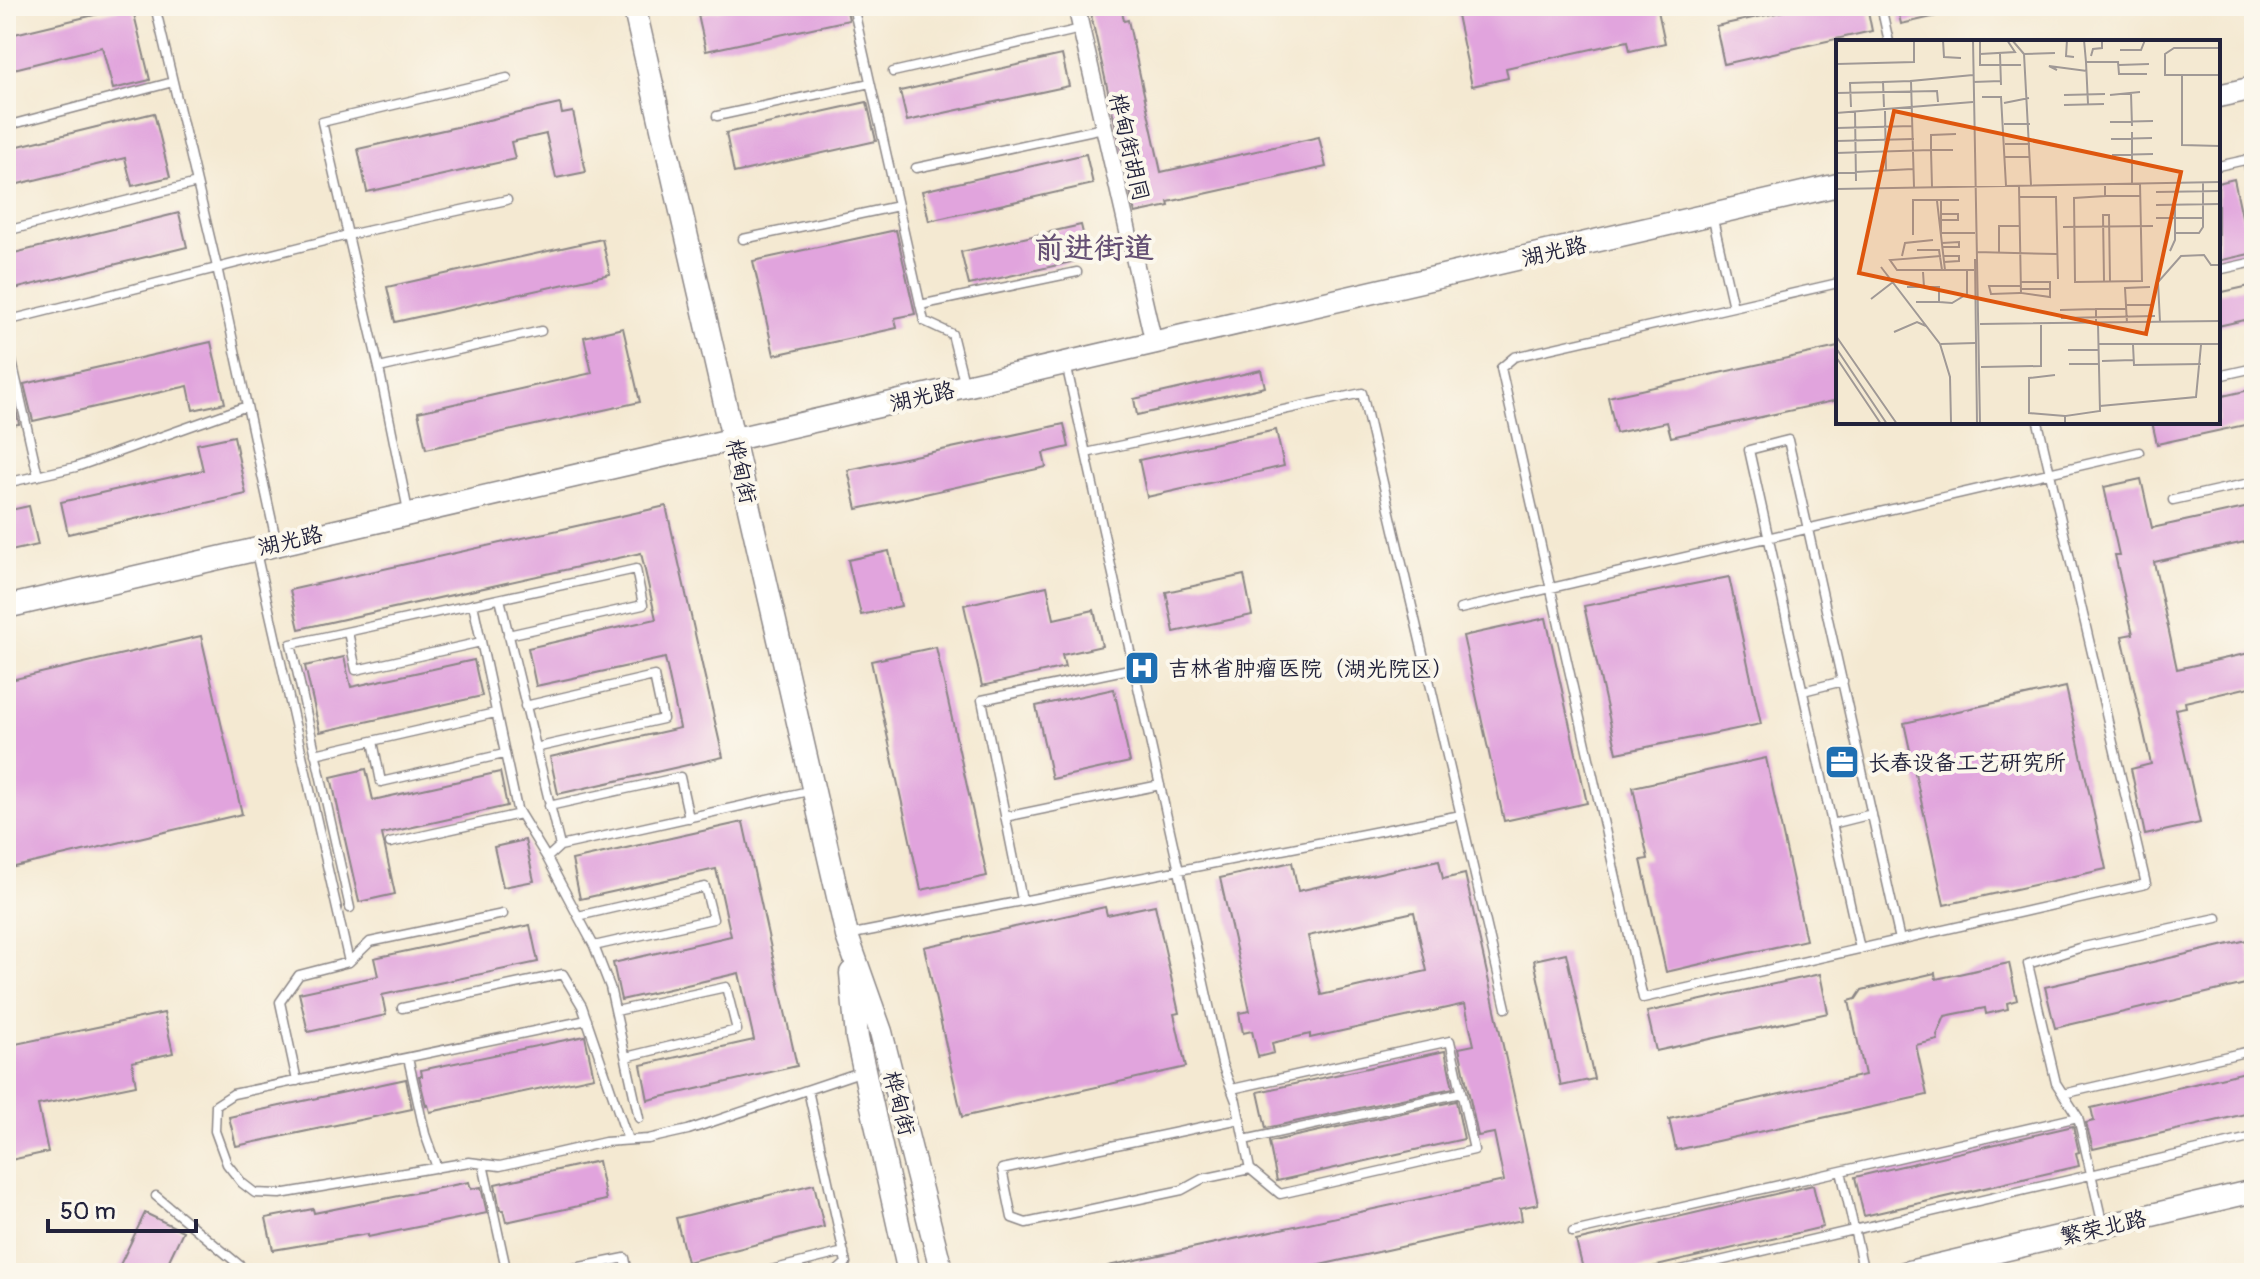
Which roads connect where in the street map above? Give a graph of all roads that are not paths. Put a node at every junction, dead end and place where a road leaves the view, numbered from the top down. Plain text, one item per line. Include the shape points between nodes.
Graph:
1 (155, 6) edge
2 (634, 6) edge
3 (853, 6) edge
4 (1076, 6) edge
5 (1881, 6) edge
6 (1081, 29) junction
7 (1889, 40) edge
8 (893, 72) dead end
9 (507, 78) dead end
10 (173, 82) junction
11 (870, 83) junction
12 (2254, 88) edge
13 (2220, 96) edge
14 (717, 116) dead end
15 (6, 126) edge
16 (1103, 128) junction
17 (2251, 159) edge
18 (2220, 166) edge
19 (916, 168) dead end
20 (197, 183) junction
21 (1836, 185) edge
22 (2254, 190) edge
23 (507, 200) dead end
24 (898, 206) junction
25 (1712, 214) junction
26 (6, 231) edge
27 (348, 235) junction
28 (743, 239) dead end
29 (2254, 262) edge
30 (217, 267) junction
31 (2220, 270) edge
32 (1077, 272) dead end
33 (1836, 283) edge
34 (920, 305) junction
35 (1733, 307) junction
36 (6, 321) edge
37 (541, 331) dead end
38 (6, 335) edge
39 (1154, 344) junction
40 (1066, 364) junction
41 (379, 368) junction
42 (2254, 368) edge
43 (2220, 376) edge
44 (965, 386) junction
45 (247, 406) junction
46 (2038, 424) edge
47 (734, 439) junction
48 (2139, 452) dead end
49 (1086, 453) junction
50 (2050, 473) junction
51 (38, 476) junction
52 (2254, 482) edge
53 (6, 483) edge
54 (2173, 500) dead end
55 (408, 512) junction
56 (1808, 529) junction
57 (1769, 538) junction
58 (266, 545) junction
59 (1551, 588) junction
60 (500, 599) junction
61 (473, 604) junction
62 (6, 607) edge
63 (1460, 609) dead end
64 (348, 632) junction
65 (508, 635) junction
66 (481, 642) junction
67 (1134, 668) junction
68 (1843, 681) junction
69 (1803, 691) junction
70 (525, 706) junction
71 (495, 713) junction
72 (373, 741) junction
73 (535, 748) junction
74 (315, 754) junction
75 (504, 754) junction
76 (1160, 785) junction
77 (814, 790) junction
78 (549, 806) junction
79 (520, 814) junction
80 (1872, 814) junction
81 (1461, 815) junction
82 (1005, 817) junction
83 (689, 818) junction
84 (1832, 824) junction
85 (390, 843) dead end
86 (560, 846) junction
87 (547, 858) junction
88 (1179, 869) junction
89 (1022, 900) junction
90 (350, 908) dead end
91 (503, 914) dead end
92 (578, 916) junction
93 (2217, 918) dead end
94 (847, 936) junction
95 (1900, 940) junction
96 (594, 946) junction
97 (1860, 949) junction
98 (349, 962) junction
99 (402, 1008) dead end
100 (1506, 1008) dead end
101 (616, 1011) junction
102 (587, 1020) junction
103 (2254, 1050) edge
104 (626, 1057) junction
105 (408, 1058) junction
106 (864, 1070) junction
107 (297, 1081) junction
108 (1232, 1089) junction
109 (808, 1090) junction
110 (1461, 1093) junction
111 (2063, 1094) junction
112 (2078, 1117) junction
113 (639, 1118) dead end
114 (1240, 1119) junction
115 (2254, 1137) edge
116 (628, 1140) junction
117 (1244, 1140) junction
118 (483, 1164) junction
119 (437, 1168) junction
120 (1250, 1169) junction
121 (1841, 1171) junction
122 (2091, 1175) junction
123 (2254, 1191) edge
124 (156, 1196) dead end
125 (2103, 1227) junction
126 (1854, 1230) junction
127 (1573, 1232) dead end
128 (844, 1252) junction
129 (249, 1273) edge
130 (507, 1273) edge
131 (550, 1273) edge
132 (628, 1273) edge
133 (759, 1273) edge
134 (835, 1273) edge
135 (909, 1273) edge
136 (942, 1273) edge
137 (1668, 1273) edge
138 (1864, 1273) edge
139 (1905, 1273) edge

1 - 10 lane
2 - 47 street, 桦甸街
3 - 11 lane
4 - 6 street, 桦甸街胡同
5 - 7 lane
6 - 8 lane
6 - 16 street, 桦甸街胡同
9 - 27 lane via 322,122
10 - 15 lane
10 - 20 lane
11 - 14 lane
11 - 24 lane
12 - 13 street
16 - 19 lane
16 - 39 street, 桦甸街胡同
17 - 18 lane
17 - 22 lane
20 - 26 lane
20 - 30 lane
21 - 25 street, 湖光路
23 - 27 lane
24 - 28 lane
24 - 34 lane
25 - 35 lane
25 - 39 street, 湖光路
27 - 30 lane
27 - 41 lane
29 - 31 lane
30 - 36 lane
30 - 45 lane
32 - 34 lane
33 - 35 lane
34 - 44 lane via 924,321 952,334
35 - 59 lane via 1514,357 1501,368
37 - 41 lane
38 - 51 lane
39 - 40 street, 湖光路
40 - 44 street, 湖光路
40 - 49 lane
41 - 55 lane
42 - 43 lane
44 - 47 street, 湖光路
45 - 51 lane
45 - 58 lane
46 - 50 lane
47 - 55 street, 湖光路
47 - 77 street, 桦甸街
48 - 50 lane
49 - 67 lane
49 - 81 lane via 1362,393
50 - 56 lane
50 - 95 lane via 2146,884
51 - 53 lane
52 - 54 lane
55 - 58 street, 湖光路
56 - 57 lane
56 - 57 lane via 1788,440 1749,450
56 - 68 lane
57 - 59 lane
57 - 69 lane
58 - 62 street, 湖光路
58 - 98 lane
59 - 63 lane
59 - 97 lane via 1643,998
60 - 61 lane
60 - 65 lane
60 - 65 lane via 636,569 643,605
61 - 64 lane
61 - 66 lane
64 - 66 lane via 356,670
64 - 74 lane via 291,644
65 - 70 lane
66 - 71 lane
67 - 76 lane
67 - 82 lane via 982,700
68 - 69 lane
68 - 80 lane
69 - 84 lane
70 - 73 lane
70 - 73 lane via 654,676 663,719
71 - 72 lane
71 - 75 lane
72 - 74 lane
72 - 75 lane via 381,782
73 - 78 lane
74 - 90 lane
75 - 79 lane
76 - 82 lane
76 - 88 lane
77 - 83 lane
77 - 94 street, 桦甸街
78 - 83 lane via 680,777
78 - 86 lane
79 - 85 lane
79 - 87 lane
80 - 84 lane
80 - 95 lane
81 - 88 lane
81 - 100 lane
82 - 89 lane
83 - 86 lane
84 - 97 lane
86 - 87 lane
87 - 92 lane
88 - 89 lane
88 - 108 lane
89 - 94 lane
91 - 98 lane via 370,942
92 - 96 lane
92 - 96 lane via 705,887 713,919
93 - 111 lane via 2028,964
94 - 106 street, 桦甸街
94 - 136 street, 桦甸街 via 881,1032
95 - 97 lane
96 - 101 lane
98 - 107 lane via 299,975 280,1002
99 - 102 lane via 563,974
101 - 104 lane
101 - 104 lane via 726,987 737,1030
102 - 105 lane
102 - 116 lane
103 - 111 lane
104 - 113 lane
105 - 107 lane
105 - 119 lane
106 - 109 lane
106 - 135 street, 桦甸街
107 - 119 lane via 233,1094 216,1105 215,1131 227,1164 255,1193 280,1194
108 - 110 lane via 1450,1041
108 - 114 lane
109 - 116 lane via 688,1130
109 - 128 lane
110 - 117 lane
110 - 120 lane via 1474,1150 1280,1194
111 - 112 lane
112 - 121 lane
112 - 122 lane
114 - 117 lane
114 - 120 lane via 1002,1169 1012,1218 1026,1223 1182,1190 1202,1179
115 - 122 lane
116 - 118 lane via 500,1166
117 - 120 lane
118 - 119 lane
118 - 130 lane
121 - 126 lane
121 - 127 lane
122 - 125 lane
122 - 126 lane
123 - 125 street, 繁荣北路
124 - 129 lane
125 - 139 street, 繁荣北路
126 - 137 lane
126 - 138 lane
128 - 133 lane
128 - 134 lane via 846,1263
131 - 132 lane via 625,1258

